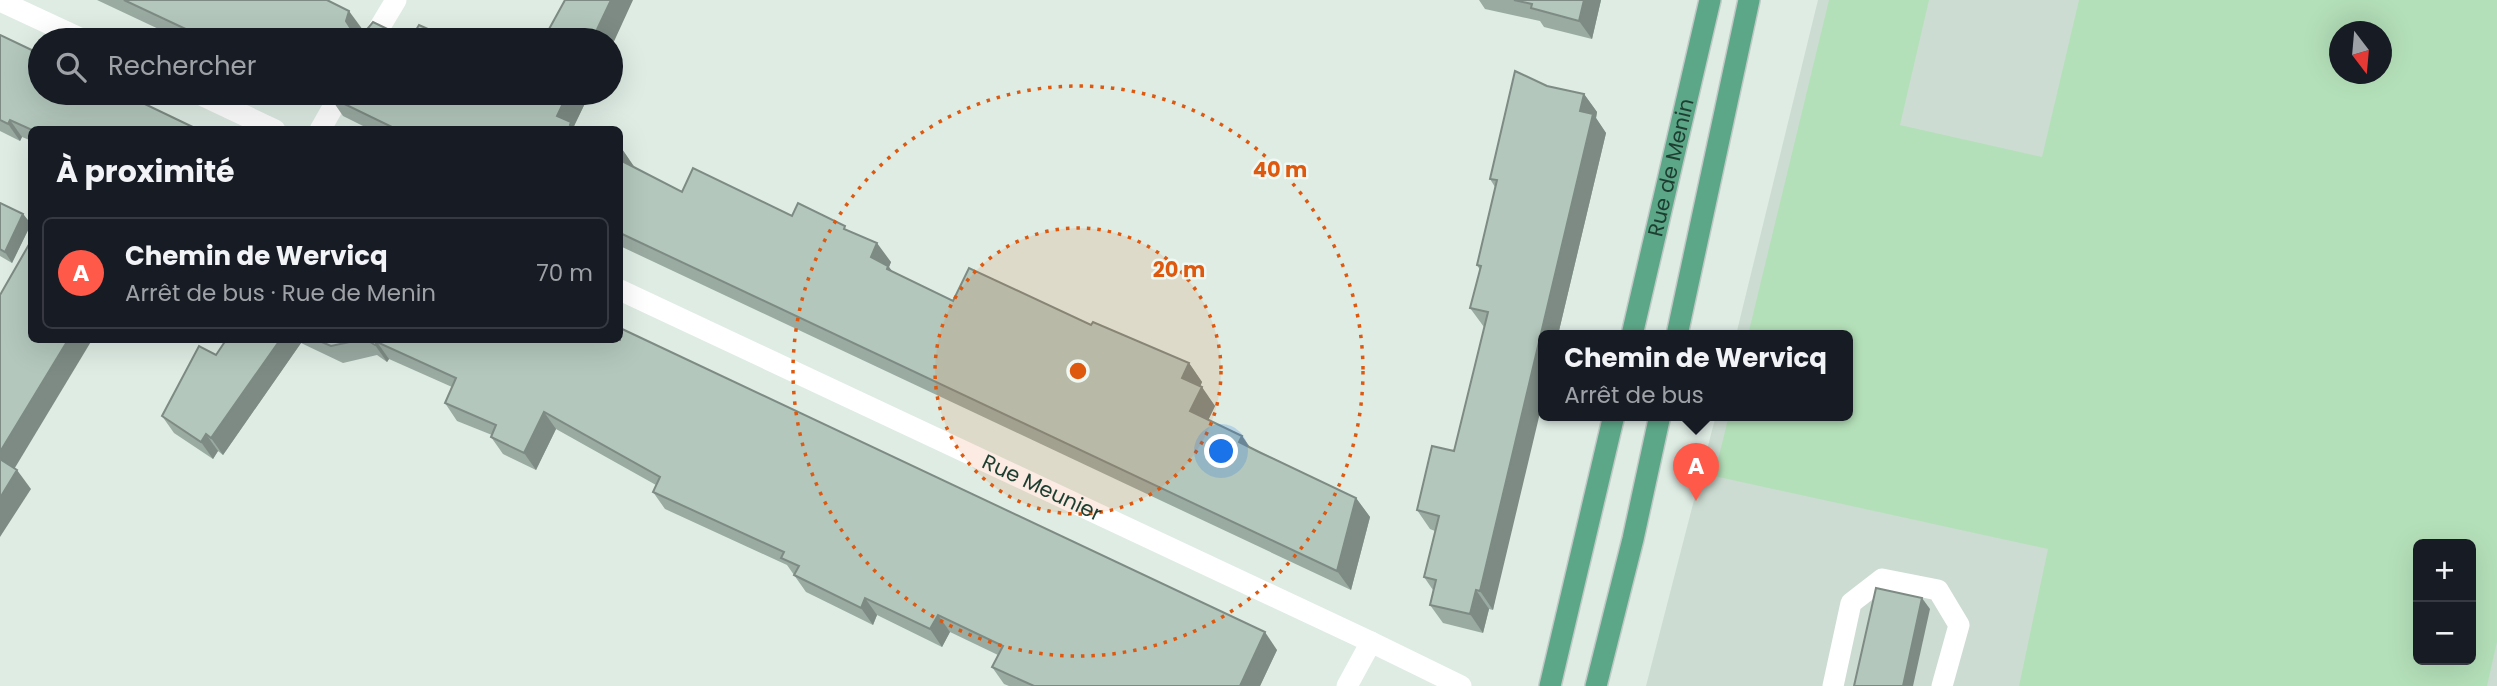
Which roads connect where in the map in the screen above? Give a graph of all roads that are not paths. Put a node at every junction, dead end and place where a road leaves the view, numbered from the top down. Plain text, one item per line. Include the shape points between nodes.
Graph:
1 (396, 0) edge
2 (1710, 0) edge
3 (1749, 0) edge
4 (0, 1) edge
5 (58, 28) edge
6 (379, 28) edge
7 (222, 105) edge
8 (334, 105) edge
9 (267, 126) edge
10 (322, 126) edge
11 (623, 291) edge
12 (1633, 330) edge
13 (1678, 330) edge
14 (1613, 421) edge
15 (1659, 421) edge
16 (1371, 642) junction
17 (1347, 686) edge
18 (1461, 686) edge
19 (1550, 686) edge
20 (1596, 686) edge
21 (1833, 686) edge
22 (1942, 686) edge

1 - 6 street
2 - 12 main road, Rue de Menin
3 - 13 main road, Rue de Menin
4 - 5 street
7 - 9 street
8 - 10 street
11 - 16 street, Rue Meunier
14 - 19 main road
15 - 20 main road
16 - 17 street
16 - 18 street, Rue Meunier
21 - 22 street via 1851,603 1882,579 1938,590 1959,625

